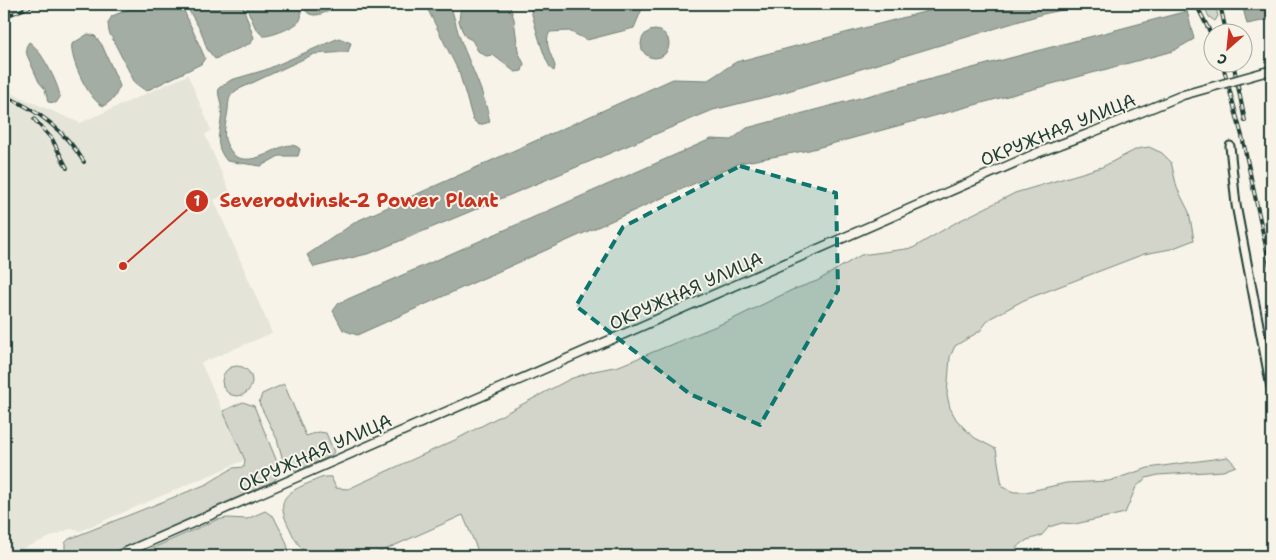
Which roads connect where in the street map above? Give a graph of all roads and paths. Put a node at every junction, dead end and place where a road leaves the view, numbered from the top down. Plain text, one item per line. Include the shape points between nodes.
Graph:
1 (1272, 70) edge
2 (1230, 146) dead end
3 (1272, 392) edge
4 (117, 556) edge

1 - 4 main road, ОКРУЖНАЯ УЛИЦА, bridge via 1183,95 1037,153
2 - 3 street via 1236,205

